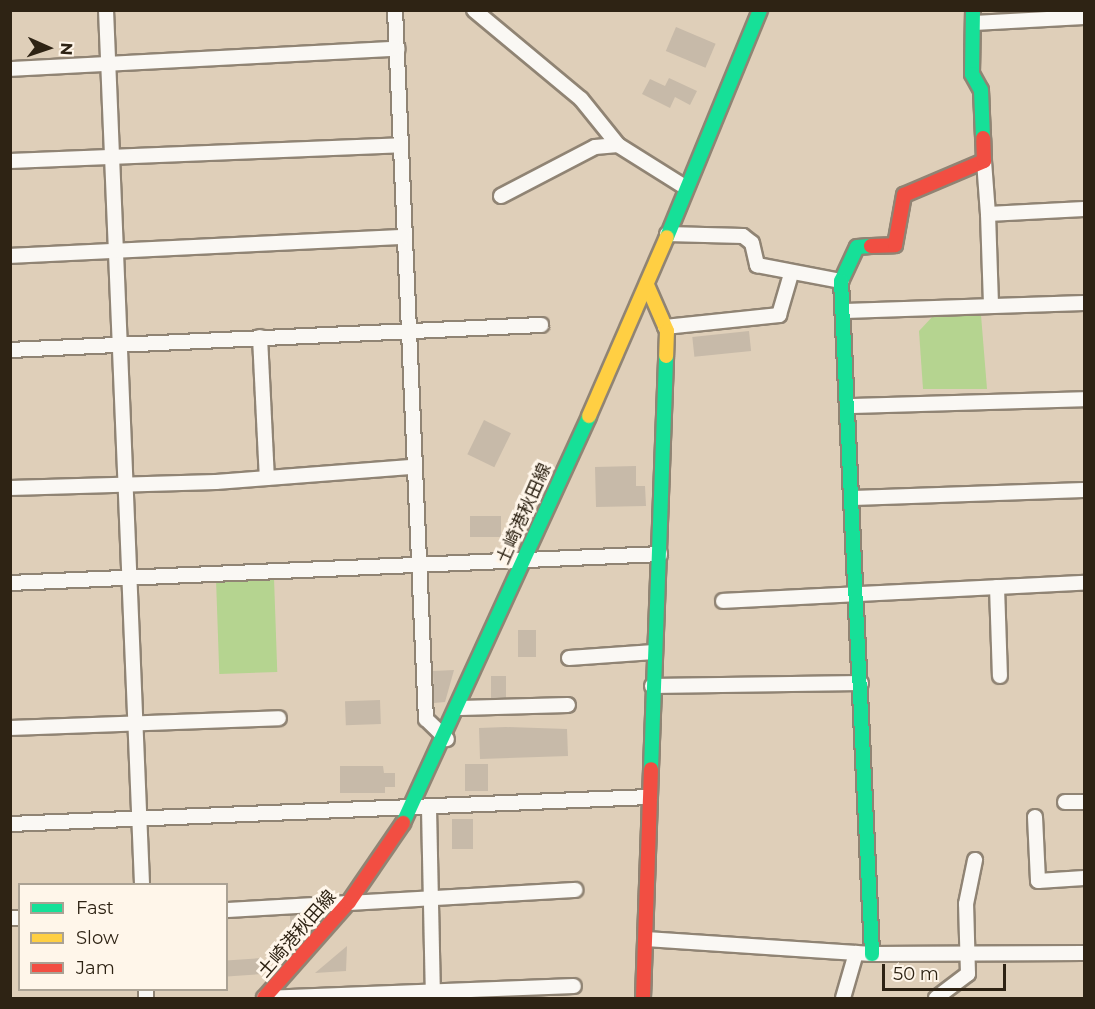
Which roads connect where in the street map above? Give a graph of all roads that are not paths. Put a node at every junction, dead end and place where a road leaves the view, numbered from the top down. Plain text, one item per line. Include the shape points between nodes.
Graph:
1 (106, 10) edge
2 (395, 10) edge
3 (474, 10) edge
4 (760, 10) edge
5 (974, 17) edge
6 (1084, 17) edge
7 (397, 49) junction
8 (108, 64) junction
9 (10, 69) edge
10 (401, 145) junction
11 (618, 145) junction
12 (112, 157) junction
13 (984, 160) junction
14 (10, 161) edge
15 (685, 187) junction
16 (501, 196) dead end
17 (1084, 209) edge
18 (988, 214) junction
19 (667, 234) junction
20 (404, 237) junction
21 (116, 252) junction
22 (10, 256) edge
23 (791, 274) junction
24 (841, 281) junction
25 (647, 285) junction
26 (1084, 303) edge
27 (991, 306) junction
28 (845, 311) junction
29 (541, 325) dead end
30 (665, 327) junction
31 (408, 329) junction
32 (260, 337) junction
33 (120, 344) junction
34 (10, 350) edge
35 (1084, 399) edge
36 (850, 406) junction
37 (413, 467) junction
38 (267, 478) junction
39 (125, 484) junction
40 (10, 488) edge
41 (1084, 490) edge
42 (854, 498) junction
43 (660, 554) junction
44 (524, 557) junction
45 (417, 563) junction
46 (129, 578) junction
47 (10, 583) edge
48 (1084, 583) edge
49 (997, 587) junction
50 (857, 594) junction
51 (723, 601) dead end
52 (654, 652) junction
53 (569, 658) dead end
54 (1000, 676) dead end
55 (861, 683) junction
56 (652, 686) junction
57 (568, 705) dead end
58 (460, 708) junction
59 (279, 718) dead end
60 (135, 725) junction
61 (10, 728) edge
62 (447, 739) junction
63 (649, 796) junction
64 (1065, 802) dead end
65 (1084, 802) edge
66 (422, 806) junction
67 (1035, 817) dead end
68 (139, 821) junction
69 (10, 824) edge
70 (975, 860) dead end
71 (1084, 878) edge
72 (142, 883) edge
73 (575, 890) dead end
74 (430, 897) junction
75 (350, 902) junction
76 (228, 910) edge
77 (646, 939) junction
78 (856, 953) junction
79 (1084, 953) edge
80 (872, 954) junction
81 (971, 956) junction
82 (574, 986) dead end
83 (433, 996) edge
84 (264, 998) edge
85 (643, 999) edge
86 (843, 999) edge
87 (936, 999) edge

1 - 8 street
2 - 7 street
3 - 11 street via 573,92
4 - 15 street, 土崎港秋田線
5 - 6 street
5 - 13 street via 972,74 981,90
7 - 8 street
7 - 10 street
8 - 9 street
8 - 12 street
10 - 12 street
10 - 20 street
11 - 15 street
11 - 16 street via 595,147
12 - 14 street
12 - 21 street
13 - 18 street
13 - 24 street via 904,195 895,245 857,247
15 - 19 street, 土崎港秋田線
17 - 18 street
18 - 27 street
19 - 23 street via 743,236 752,243 757,266
19 - 25 street, 土崎港秋田線
20 - 21 street
20 - 31 street
21 - 22 street
21 - 33 street
23 - 24 street
23 - 30 street via 779,315
24 - 28 street
25 - 30 street
25 - 44 street, 土崎港秋田線
26 - 27 street
27 - 28 street
28 - 36 street
29 - 31 street
30 - 43 street
31 - 32 street
31 - 37 street
32 - 33 street
32 - 38 street
33 - 34 street
33 - 39 street
35 - 36 street
36 - 42 street
37 - 38 street
37 - 45 street
38 - 39 street
39 - 40 street
39 - 46 street
41 - 42 street
42 - 50 street
43 - 44 street
43 - 52 street
44 - 45 street
44 - 58 street, 土崎港秋田線
45 - 46 street
45 - 62 street via 426,719
46 - 47 street
46 - 60 street
48 - 49 street
49 - 50 street
49 - 54 street
50 - 51 street
50 - 55 street
52 - 53 street
52 - 56 street
55 - 56 street
55 - 80 street
56 - 63 street
57 - 58 street
58 - 62 street, 土崎港秋田線
59 - 60 street
60 - 61 street
60 - 68 street
62 - 66 street, 土崎港秋田線
63 - 66 street
63 - 77 street
64 - 65 street
66 - 68 street
66 - 74 street
66 - 75 street, 土崎港秋田線
67 - 71 street via 1038,881
68 - 69 street
68 - 72 street
70 - 81 street via 966,904
73 - 74 street
74 - 75 street
74 - 83 street
75 - 76 street
75 - 84 street, 土崎港秋田線
77 - 78 street
77 - 85 street
78 - 80 street
78 - 86 street
79 - 81 street via 1046,950
80 - 81 street
81 - 87 street via 968,974
82 - 83 street
83 - 84 street

